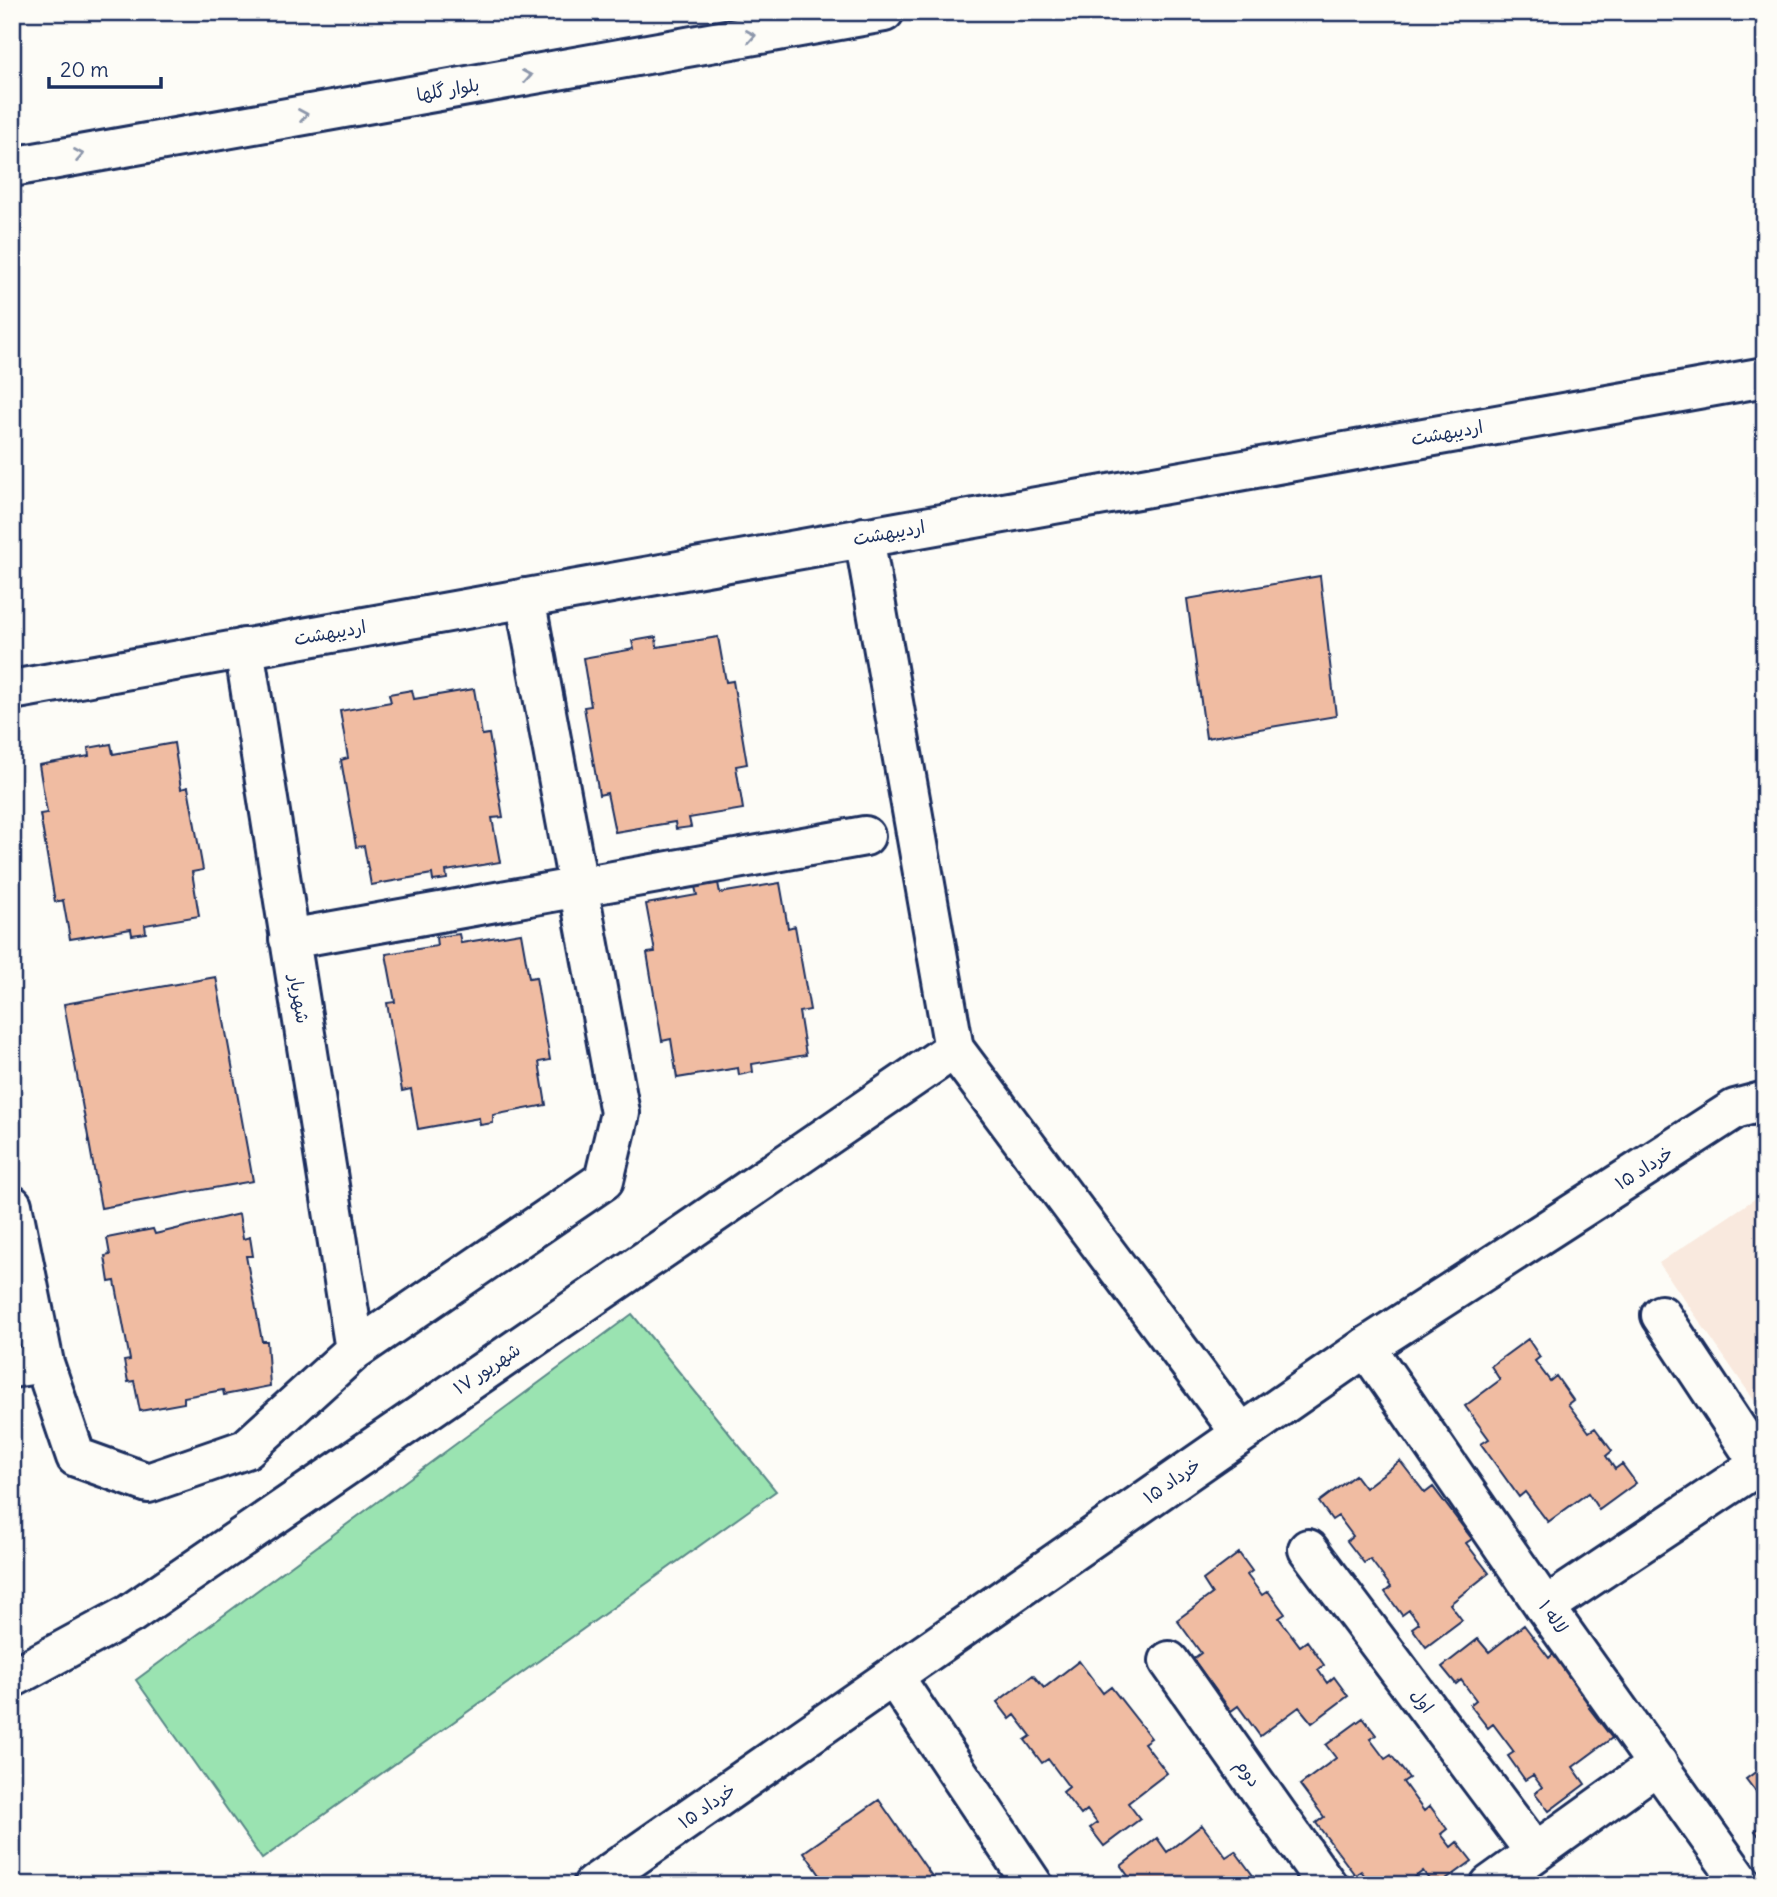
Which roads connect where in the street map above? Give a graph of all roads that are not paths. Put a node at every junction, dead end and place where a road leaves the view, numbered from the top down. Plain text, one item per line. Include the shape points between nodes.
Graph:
1 (884, 12) edge
2 (12, 167) edge
3 (1765, 376) edge
4 (864, 537) junction
5 (525, 598) junction
6 (244, 648) junction
7 (12, 690) edge
8 (865, 836) dead end
9 (579, 887) junction
10 (289, 939) junction
11 (954, 1049) junction
12 (1765, 1101) edge
13 (12, 1205) edge
14 (1661, 1315) dead end
15 (1366, 1347) junction
16 (355, 1350) junction
17 (28, 1365) edge
18 (1241, 1433) junction
19 (1762, 1468) edge
20 (1308, 1549) dead end
21 (1545, 1607) junction
22 (1170, 1661) dead end
23 (894, 1677) junction
24 (12, 1678) edge
25 (1658, 1764) junction
26 (1535, 1852) junction
27 (593, 1885) edge
28 (1033, 1885) edge
29 (1327, 1885) edge
30 (1490, 1885) edge
31 (1743, 1885) edge

2 -> 1 street, بلوار گلها
3 - 4 street, اردیبهشت
4 - 5 street, اردیبهشت
4 - 11 street
5 - 6 street, اردیبهشت
5 - 9 street
6 - 7 street, اردیبهشت
6 - 10 street, شهریار
8 - 9 street
9 - 10 street
9 - 16 street via 620,1113 604,1180
10 - 16 street, شهریار
11 - 18 street
11 - 24 street, ۱۷ شهریور via 130,1614
12 - 15 street, ۱۵ خرداد via 1735,1110
13 - 17 street
14 - 19 street
15 - 18 street, ۱۵ خرداد
15 - 21 street, لاله ۱
16 - 17 street via 246,1449 148,1483 76,1457
18 - 23 street, ۱۵ خرداد
19 - 21 street
20 - 26 street, اول
21 - 25 street, لاله ۱
22 - 29 street, دوم
23 - 27 street, ۱۵ خرداد
23 - 28 street
25 - 26 street
25 - 31 street, لاله ۱
26 - 30 street

